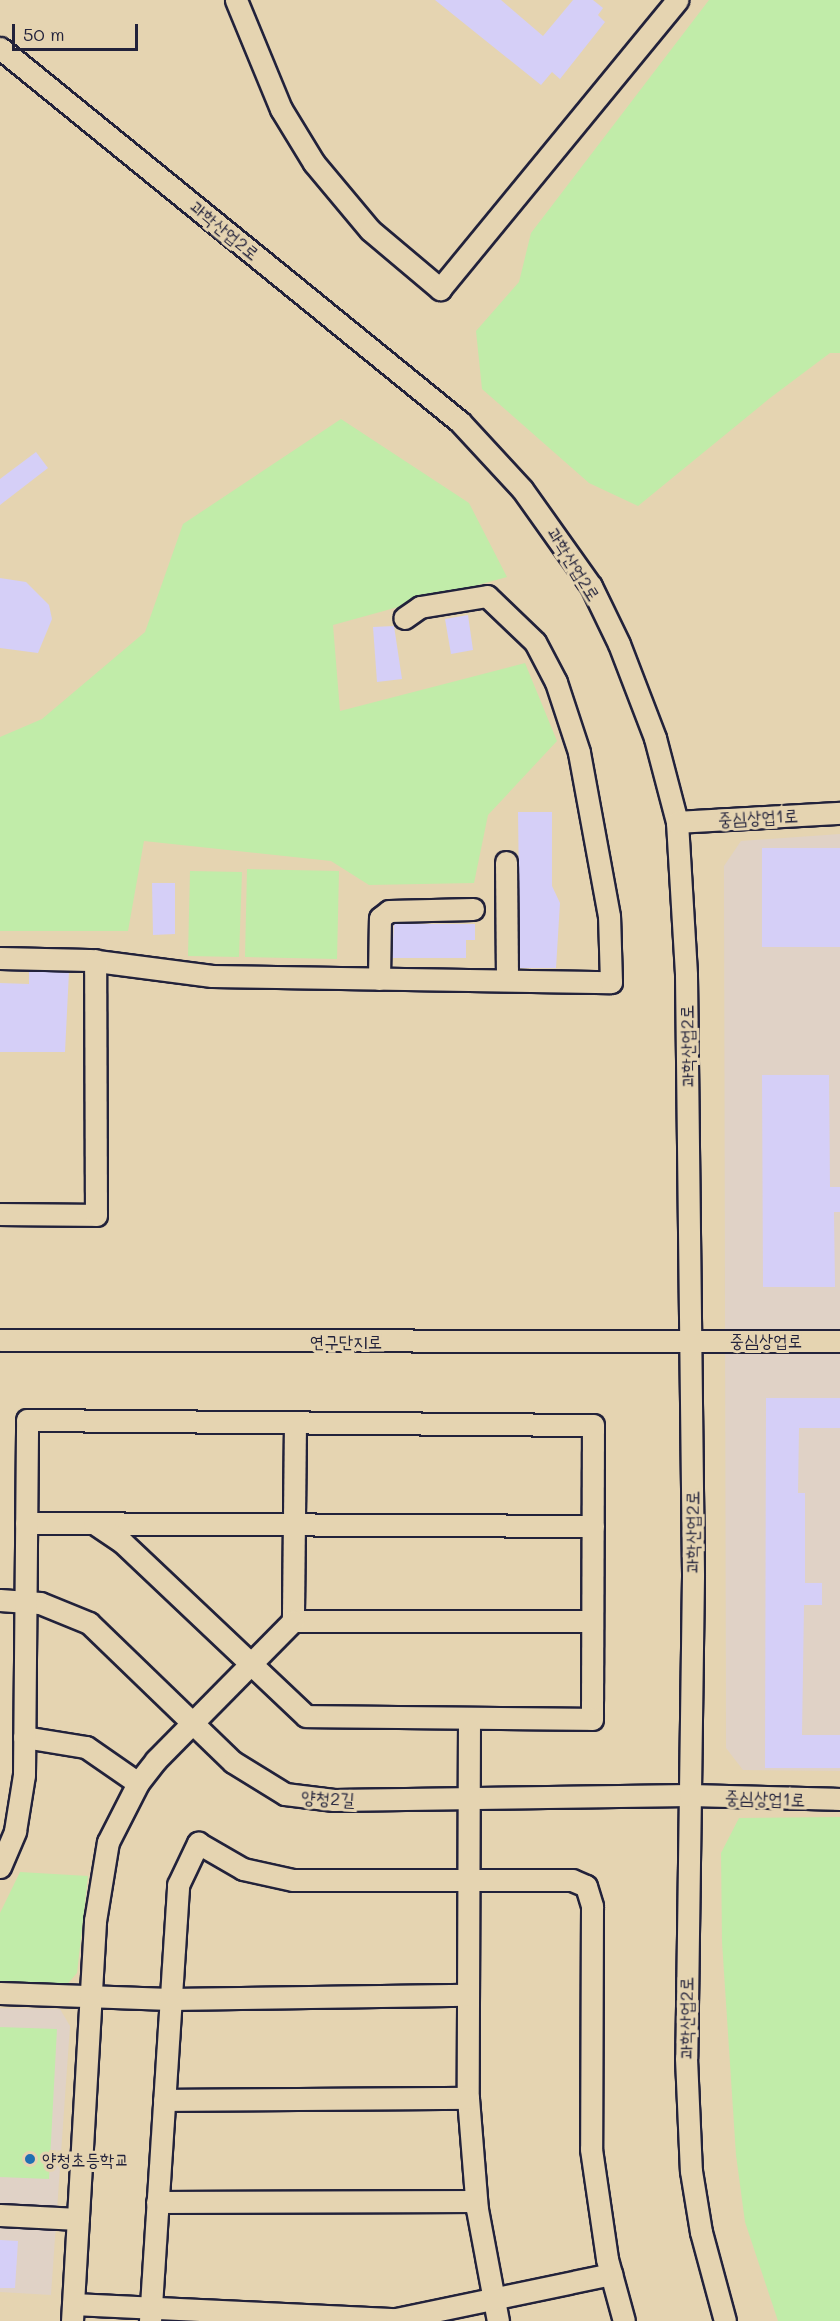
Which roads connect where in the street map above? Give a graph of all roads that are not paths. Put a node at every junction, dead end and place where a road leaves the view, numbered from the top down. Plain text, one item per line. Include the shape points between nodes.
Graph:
1 (236, 0) edge
2 (677, 0) edge
3 (0, 48) edge
4 (404, 618) dead end
5 (840, 813) edge
6 (677, 822) junction
7 (506, 862) dead end
8 (473, 909) dead end
9 (0, 958) edge
10 (95, 960) junction
11 (379, 979) junction
12 (507, 981) junction
13 (0, 1214) edge
14 (0, 1340) edge
15 (692, 1340) junction
16 (840, 1341) edge
17 (295, 1422) junction
18 (26, 1523) junction
19 (94, 1523) junction
20 (294, 1525) junction
21 (593, 1526) junction
22 (0, 1600) edge
23 (26, 1602) junction
24 (293, 1621) junction
25 (592, 1621) junction
26 (251, 1665) junction
27 (470, 1719) junction
28 (193, 1723) junction
29 (24, 1737) junction
30 (138, 1783) junction
31 (690, 1795) junction
32 (469, 1799) junction
33 (840, 1799) edge
34 (0, 1867) edge
35 (468, 1881) junction
36 (0, 1993) edge
37 (468, 1995) junction
38 (90, 1998) junction
39 (170, 1999) junction
40 (468, 2098) junction
41 (164, 2100) junction
42 (476, 2200) junction
43 (158, 2202) junction
44 (0, 2215) edge
45 (78, 2219) junction
46 (611, 2274) junction
47 (492, 2299) junction
48 (73, 2312) edge
49 (151, 2314) edge
50 (265, 2317) edge
51 (498, 2321) edge
52 (624, 2321) edge
53 (725, 2321) edge

1 - 2 street via 281,109 314,163 370,230 440,290
3 - 6 street, 과학산업2로 via 402,372 460,422 522,489 591,586 619,644 655,738
4 - 12 street via 420,607 487,596 535,642 556,682 579,752 609,916 611,982
5 - 6 street, 중심상업1로
6 - 15 street, 과학산업2로 via 686,975
7 - 12 street
8 - 11 street via 389,911 380,918
9 - 10 street
10 - 11 street via 212,976
10 - 13 street via 96,1215
11 - 12 street
14 - 15 street, 연구단지로
15 - 16 street, 중심상업로
15 - 31 street, 과학산업2로
17 - 18 street via 27,1420
17 - 20 street
17 - 21 street via 593,1425
18 - 19 street
18 - 23 street
19 - 20 street
19 - 26 street via 123,1542
20 - 21 street
20 - 24 street
21 - 25 street
22 - 23 street, 양청2길
23 - 28 street, 양청2길 via 64,1610 89,1623
23 - 29 street
24 - 25 street
24 - 26 street
25 - 27 street via 592,1719
26 - 27 street via 306,1716
26 - 28 street
27 - 32 street
28 - 30 street
28 - 32 street, 양청2길 via 232,1762 285,1794 334,1800
29 - 30 street via 86,1747
29 - 34 street via 22,1801
30 - 38 street via 108,1842 99,1877
31 - 32 street, 양청2길
31 - 33 street, 중심상업1로
31 - 53 street, 과학산업2로 via 686,2058 691,2170 700,2232
32 - 35 street
35 - 37 street
35 - 39 street via 293,1880 243,1869 198,1843 178,1885
35 - 46 street via 572,1880 586,1886 590,1894 591,2149
36 - 38 street
37 - 39 street
37 - 40 street
38 - 39 street
38 - 45 street
39 - 41 street
40 - 41 street
40 - 42 street
41 - 43 street
42 - 43 street
42 - 47 street
43 - 49 street
44 - 45 street
45 - 48 street
46 - 47 street
46 - 52 street
47 - 50 street via 396,2319
47 - 51 street
48 - 49 street
49 - 50 street

